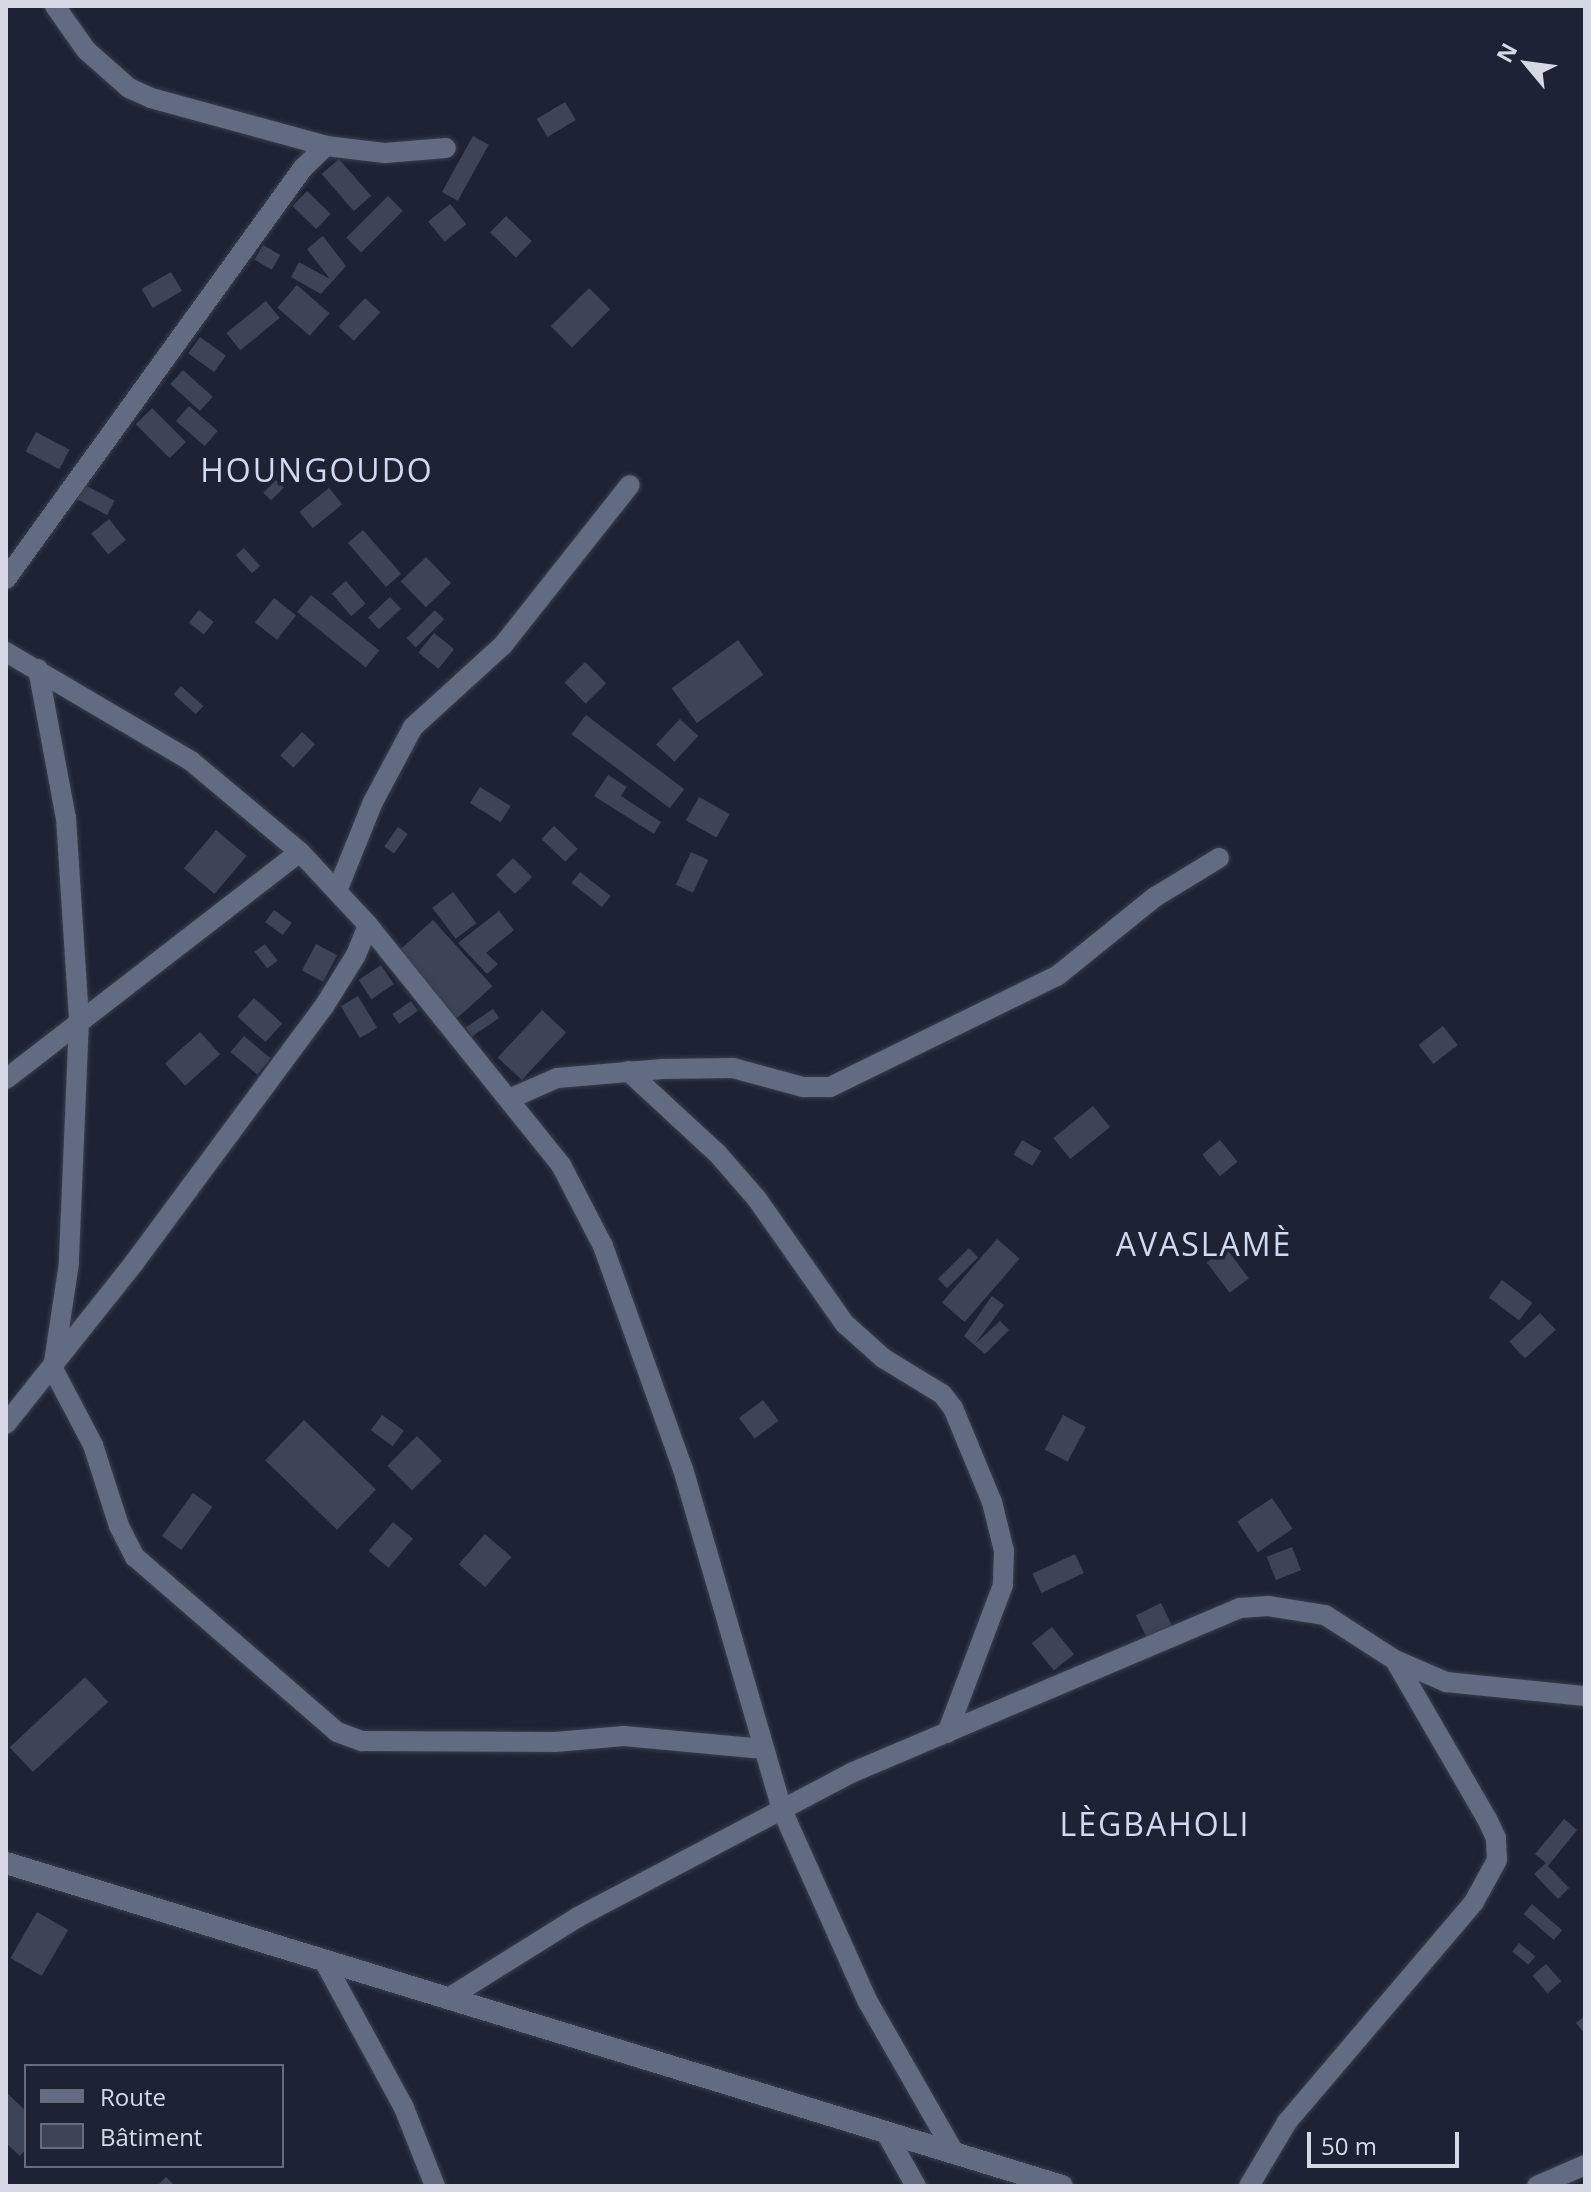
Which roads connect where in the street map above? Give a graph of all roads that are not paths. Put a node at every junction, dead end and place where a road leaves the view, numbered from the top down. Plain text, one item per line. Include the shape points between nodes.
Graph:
1 (55, 6) edge
2 (326, 146) junction
3 (446, 148) dead end
4 (630, 485) dead end
5 (6, 579) edge
6 (6, 652) edge
7 (38, 669) junction
8 (300, 852) junction
9 (1219, 858) dead end
10 (337, 891) junction
11 (368, 925) junction
12 (79, 1020) junction
13 (628, 1071) junction
14 (6, 1079) edge
15 (509, 1099) junction
16 (53, 1369) junction
17 (6, 1424) edge
18 (1395, 1660) junction
19 (1585, 1696) edge
20 (947, 1733) junction
21 (763, 1749) junction
22 (782, 1810) junction
23 (6, 1863) edge
24 (324, 1961) junction
25 (447, 1999) junction
26 (886, 2133) junction
27 (955, 2154) junction
28 (1585, 2165) edge
29 (435, 2186) edge
30 (916, 2186) edge
31 (1062, 2186) edge
32 (1249, 2186) edge
33 (1537, 2186) edge

1 - 2 street via 86,50 129,88 188,110
2 - 3 street via 385,153
2 - 5 street via 303,168
4 - 10 street via 503,645 413,727 373,802
6 - 7 street
7 - 8 street via 191,761
7 - 12 street via 66,818
8 - 10 street
8 - 12 street
9 - 13 street via 1155,897 1057,976 830,1087 803,1087 733,1068
10 - 11 street
11 - 15 street
11 - 16 street via 323,1008
12 - 14 street
12 - 16 street via 69,1263
13 - 15 street via 557,1078
13 - 20 street via 717,1153 757,1199 845,1324 883,1358 942,1394 953,1408 992,1502 1004,1551 1003,1585
15 - 21 street via 561,1165 603,1246 683,1469
16 - 17 street
16 - 21 street via 93,1445 119,1526 135,1557 337,1732 390,1743 624,1736
18 - 19 street via 1446,1682
18 - 20 street via 1325,1615 1268,1606 1240,1608
18 - 32 street via 1487,1819 1496,1838 1497,1860 1474,1902 1287,2122
20 - 22 street
21 - 22 street
22 - 25 street via 578,1917
22 - 27 street via 868,2002
23 - 24 street
24 - 25 street
24 - 29 street via 404,2108
25 - 26 street
26 - 27 street
26 - 30 street
27 - 31 street
28 - 33 street

